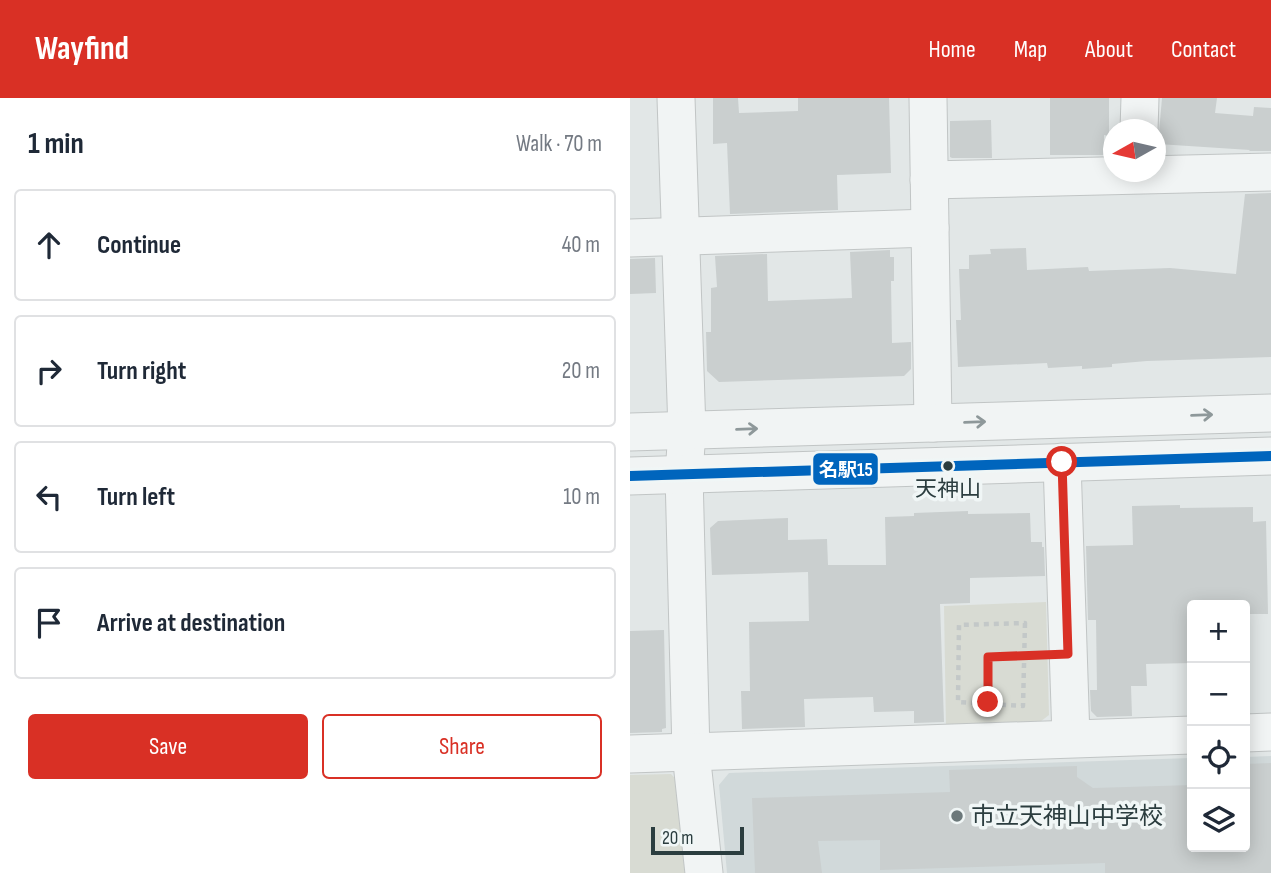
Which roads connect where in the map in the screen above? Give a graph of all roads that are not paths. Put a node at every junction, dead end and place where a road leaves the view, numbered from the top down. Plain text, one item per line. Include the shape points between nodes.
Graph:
1 (676, 98) edge
2 (928, 98) edge
3 (1140, 98) edge
4 (1139, 119) edge
5 (1271, 172) edge
6 (1166, 173) edge
7 (1103, 174) edge
8 (929, 180) junction
9 (930, 228) junction
10 (681, 237) junction
11 (630, 238) edge
12 (1271, 413) edge
13 (933, 423) junction
14 (687, 431) junction
15 (630, 432) edge
16 (1271, 456) edge
17 (1062, 462) junction
18 (684, 474) junction
19 (630, 476) edge
20 (1271, 732) edge
21 (1250, 733) edge
22 (1187, 735) edge
23 (1071, 738) junction
24 (691, 753) junction
25 (630, 754) edge
26 (704, 873) edge

1 - 10 street
2 - 8 street
3 - 4 street
5 - 6 street
7 - 8 street
8 - 9 street
9 - 10 street
9 - 13 street
10 - 11 street
10 - 14 street
13 -> 12 street
14 -> 13 street
14 - 15 street
14 - 18 street
16 - 17 street
17 - 18 street
17 - 23 street
18 - 19 street
18 - 24 street
20 - 21 street
22 - 23 street
23 - 24 street
24 - 25 street
24 - 26 street

